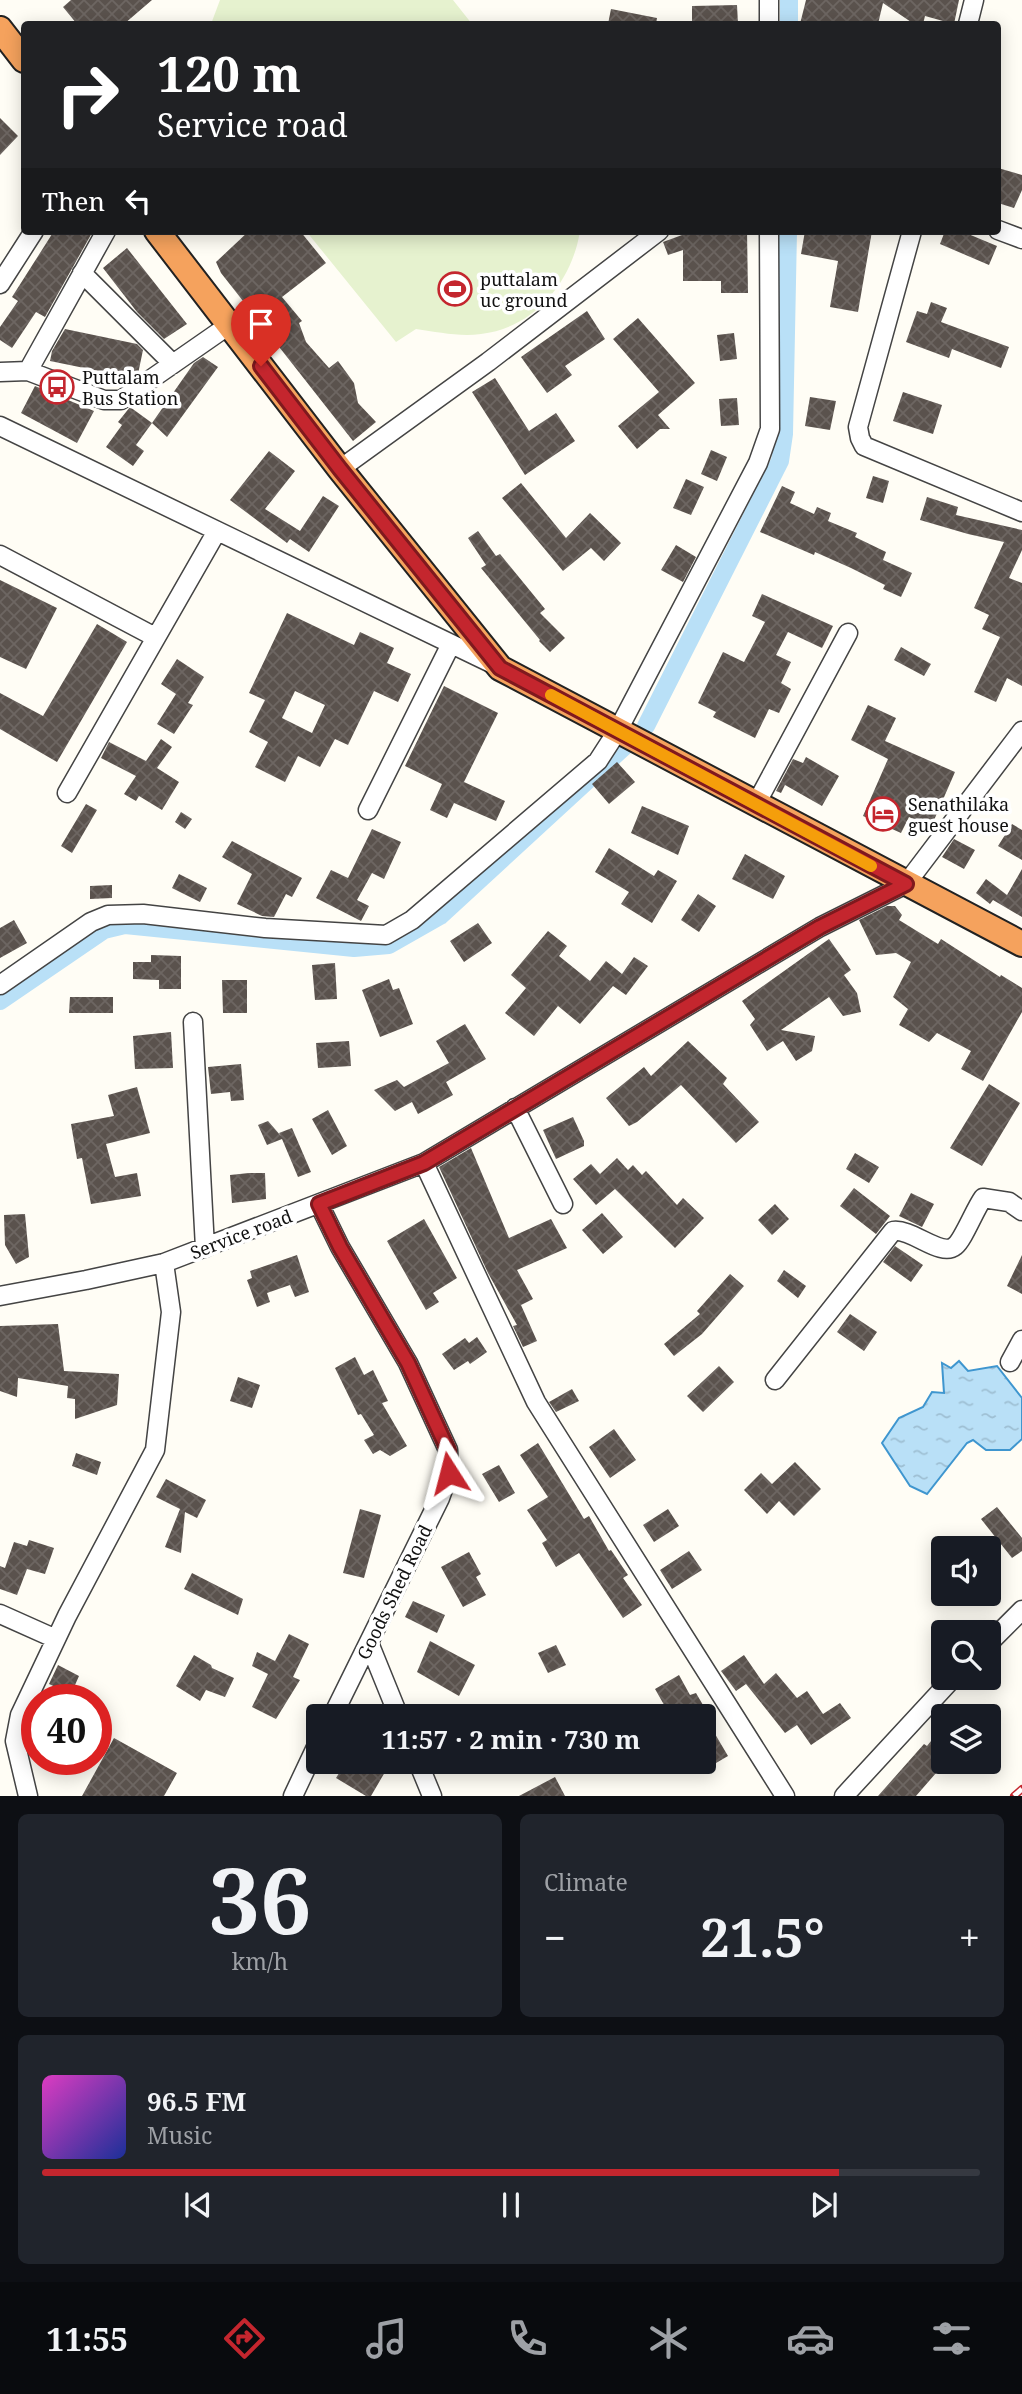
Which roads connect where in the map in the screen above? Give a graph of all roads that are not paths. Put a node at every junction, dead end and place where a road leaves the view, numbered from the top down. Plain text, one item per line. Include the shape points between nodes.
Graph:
1 (769, 0) edge
2 (974, 0) edge
3 (769, 21) edge
4 (969, 21) edge
5 (0, 29) edge
6 (21, 56) edge
7 (1001, 231) edge
8 (31, 235) edge
9 (104, 235) edge
10 (160, 235) edge
11 (654, 235) edge
12 (769, 235) edge
13 (911, 235) edge
14 (1022, 239) edge
15 (82, 273) junction
16 (0, 284) edge
17 (229, 325) junction
18 (173, 365) junction
19 (28, 371) junction
20 (0, 372) edge
21 (0, 426) edge
22 (340, 469) junction
23 (1022, 512) edge
24 (217, 531) junction
25 (0, 555) edge
26 (848, 634) dead end
27 (155, 637) junction
28 (451, 645) junction
29 (500, 668) junction
30 (618, 730) junction
31 (1022, 731) edge
32 (67, 793) dead end
33 (756, 804) junction
34 (368, 810) dead end
35 (906, 884) junction
36 (1022, 944) edge
37 (0, 985) edge
38 (193, 1022) dead end
39 (515, 1108) junction
40 (424, 1163) junction
41 (319, 1204) junction
42 (563, 1204) dead end
43 (1022, 1211) edge
44 (205, 1248) junction
45 (164, 1263) junction
46 (0, 1296) edge
47 (1022, 1340) edge
48 (1010, 1362) dead end
49 (775, 1380) dead end
50 (1022, 1610) edge
51 (0, 1614) edge
52 (1001, 1631) edge
53 (56, 1639) junction
54 (369, 1643) junction
55 (942, 1690) edge
56 (338, 1704) edge
57 (394, 1704) edge
58 (306, 1768) edge
59 (423, 1774) edge
60 (28, 1796) edge
61 (293, 1796) edge
62 (432, 1796) edge
63 (786, 1796) edge
64 (844, 1796) edge

1 - 3 street
2 - 4 street
5 - 6 highway
7 - 14 street
8 - 16 street
9 - 15 street
10 - 17 highway
11 - 22 street
12 - 30 street via 770,429 758,463
13 - 23 street via 858,426 860,438 864,446
15 - 18 street
15 - 19 street
17 - 18 street
17 - 22 highway
18 - 19 street via 121,400 104,400
19 - 20 street
21 - 24 street
22 - 29 highway
24 - 27 street
24 - 28 street
25 - 27 street
26 - 33 street
27 - 32 street
28 - 29 street
28 - 34 street
29 - 30 highway
30 - 33 highway
30 - 37 street via 598,761 575,782 412,920 386,935 143,914 108,915
31 - 35 street
33 - 35 highway
35 - 36 highway
35 - 39 street, Service road via 820,927
38 - 44 street
39 - 40 street, Service road
39 - 42 street
40 - 41 street, Service road
40 - 63 street via 536,1402
41 - 44 street, Service road
41 - 54 street, Goods Shed Road via 408,1363 448,1450 449,1473 440,1498
43 - 49 street via 1009,1202 983,1198 956,1246 947,1250 909,1232 893,1231
44 - 45 street, Service road
45 - 46 street, Service road
45 - 53 street via 171,1312 155,1450
47 - 48 street
50 - 52 street
51 - 53 street
53 - 60 street via 20,1715 15,1741
54 - 56 street, Goods Shed Road
54 - 57 street
55 - 64 street
58 - 61 street
59 - 62 street

